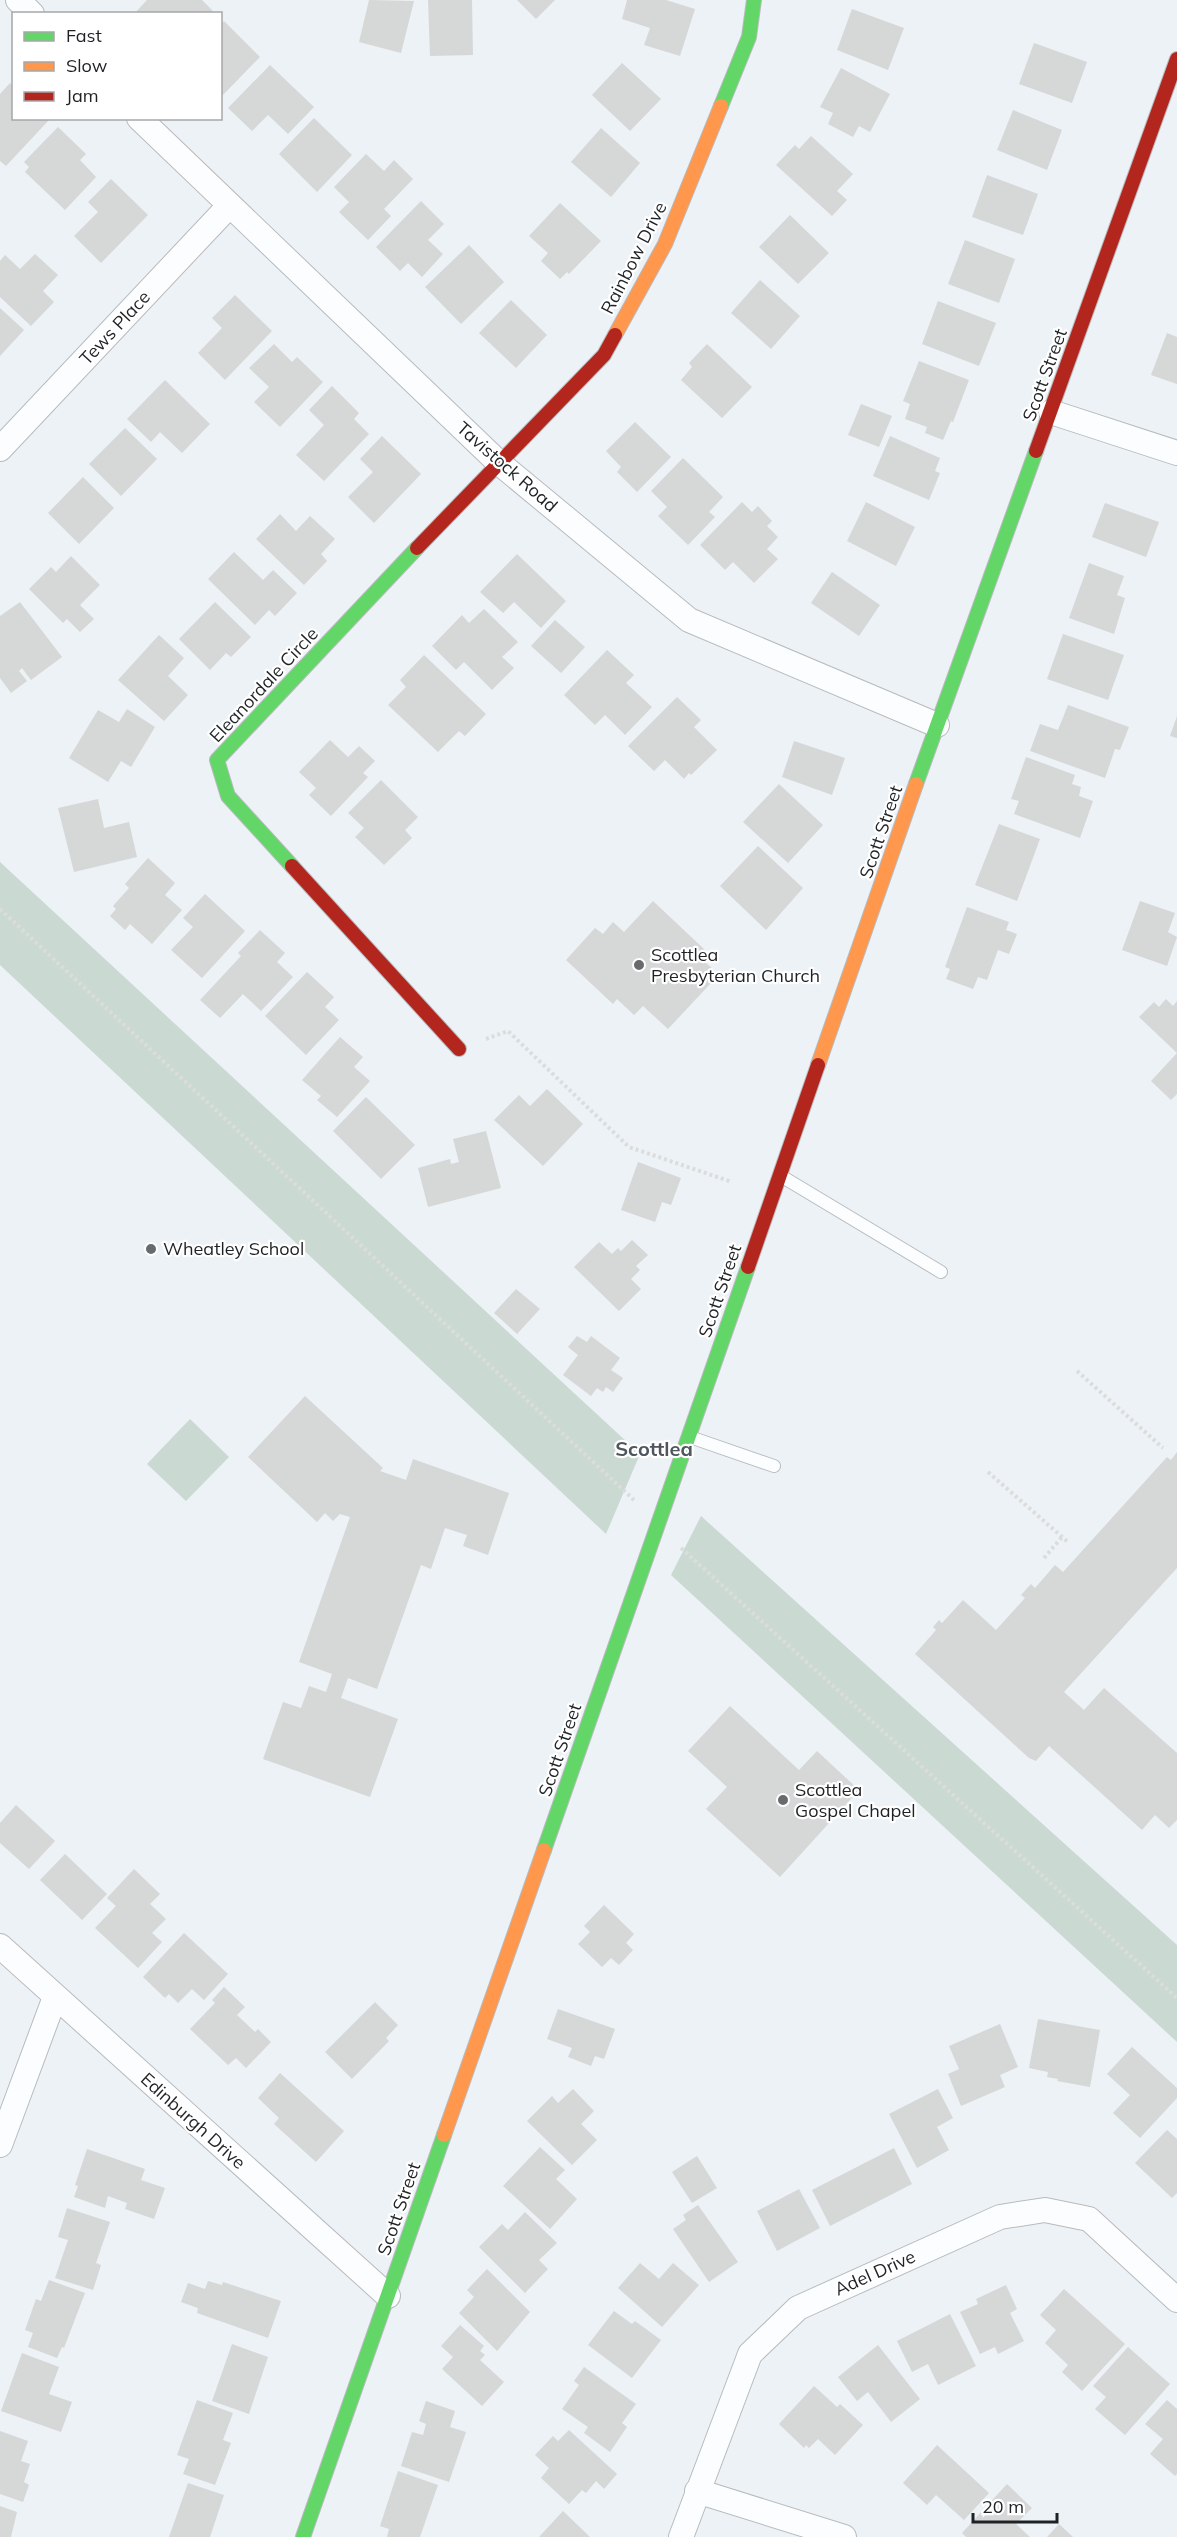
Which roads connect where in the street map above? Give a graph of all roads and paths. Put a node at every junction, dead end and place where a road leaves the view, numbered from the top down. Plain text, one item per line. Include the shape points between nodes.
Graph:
1 (18, 0) edge
2 (754, 0) edge
3 (30, 12) edge
4 (1177, 59) edge
5 (141, 120) edge
6 (229, 206) junction
7 (1051, 412) junction
8 (0, 449) edge
9 (1177, 453) edge
10 (498, 462) junction
11 (937, 725) junction
12 (0, 909) edge
13 (459, 1049) joint
14 (780, 1175) junction
15 (732, 1182) dead end
16 (941, 1272) dead end
17 (1077, 1371) dead end
18 (689, 1436) junction
19 (1163, 1448) dead end
20 (774, 1466) dead end
21 (988, 1472) dead end
22 (626, 1492) dead end
23 (1062, 1537) junction
24 (675, 1543) dead end
25 (1069, 1544) dead end
26 (1044, 1558) dead end
27 (0, 1946) edge
28 (55, 1997) junction
29 (1177, 1998) edge
30 (0, 2145) edge
31 (388, 2296) junction
32 (1177, 2300) edge
33 (697, 2491) junction
34 (303, 2537) edge
35 (681, 2537) edge
36 (844, 2537) edge

1 - 3 street
2 - 10 main road, Rainbow Drive via 749,37 660,255 604,355
4 - 7 main road, Scott Street
5 - 6 street, Tavistock Road
6 - 8 street, Tews Place
6 - 10 street, Tavistock Road
7 - 9 street
7 - 11 main road, Scott Street
10 - 11 street, Tavistock Road via 689,620
10 - 13 main road, Eleanordale Circle via 217,760 228,796
11 - 14 main road, Scott Street
12 - 22 path
13 - 15 path via 508,1031 629,1147
14 - 16 lane
14 - 18 main road, Scott Street
17 - 19 path
18 - 20 lane
18 - 31 main road, Scott Street
21 - 23 path
23 - 25 path
23 - 26 path
24 - 29 path
27 - 28 street, Edinburgh Drive
28 - 30 street
28 - 31 street, Edinburgh Drive
31 - 34 main road, Scott Street
32 - 33 street, Adel Drive via 1089,2219 1045,2210 1000,2217 798,2308 750,2354
33 - 35 street, Adel Drive
33 - 36 street

